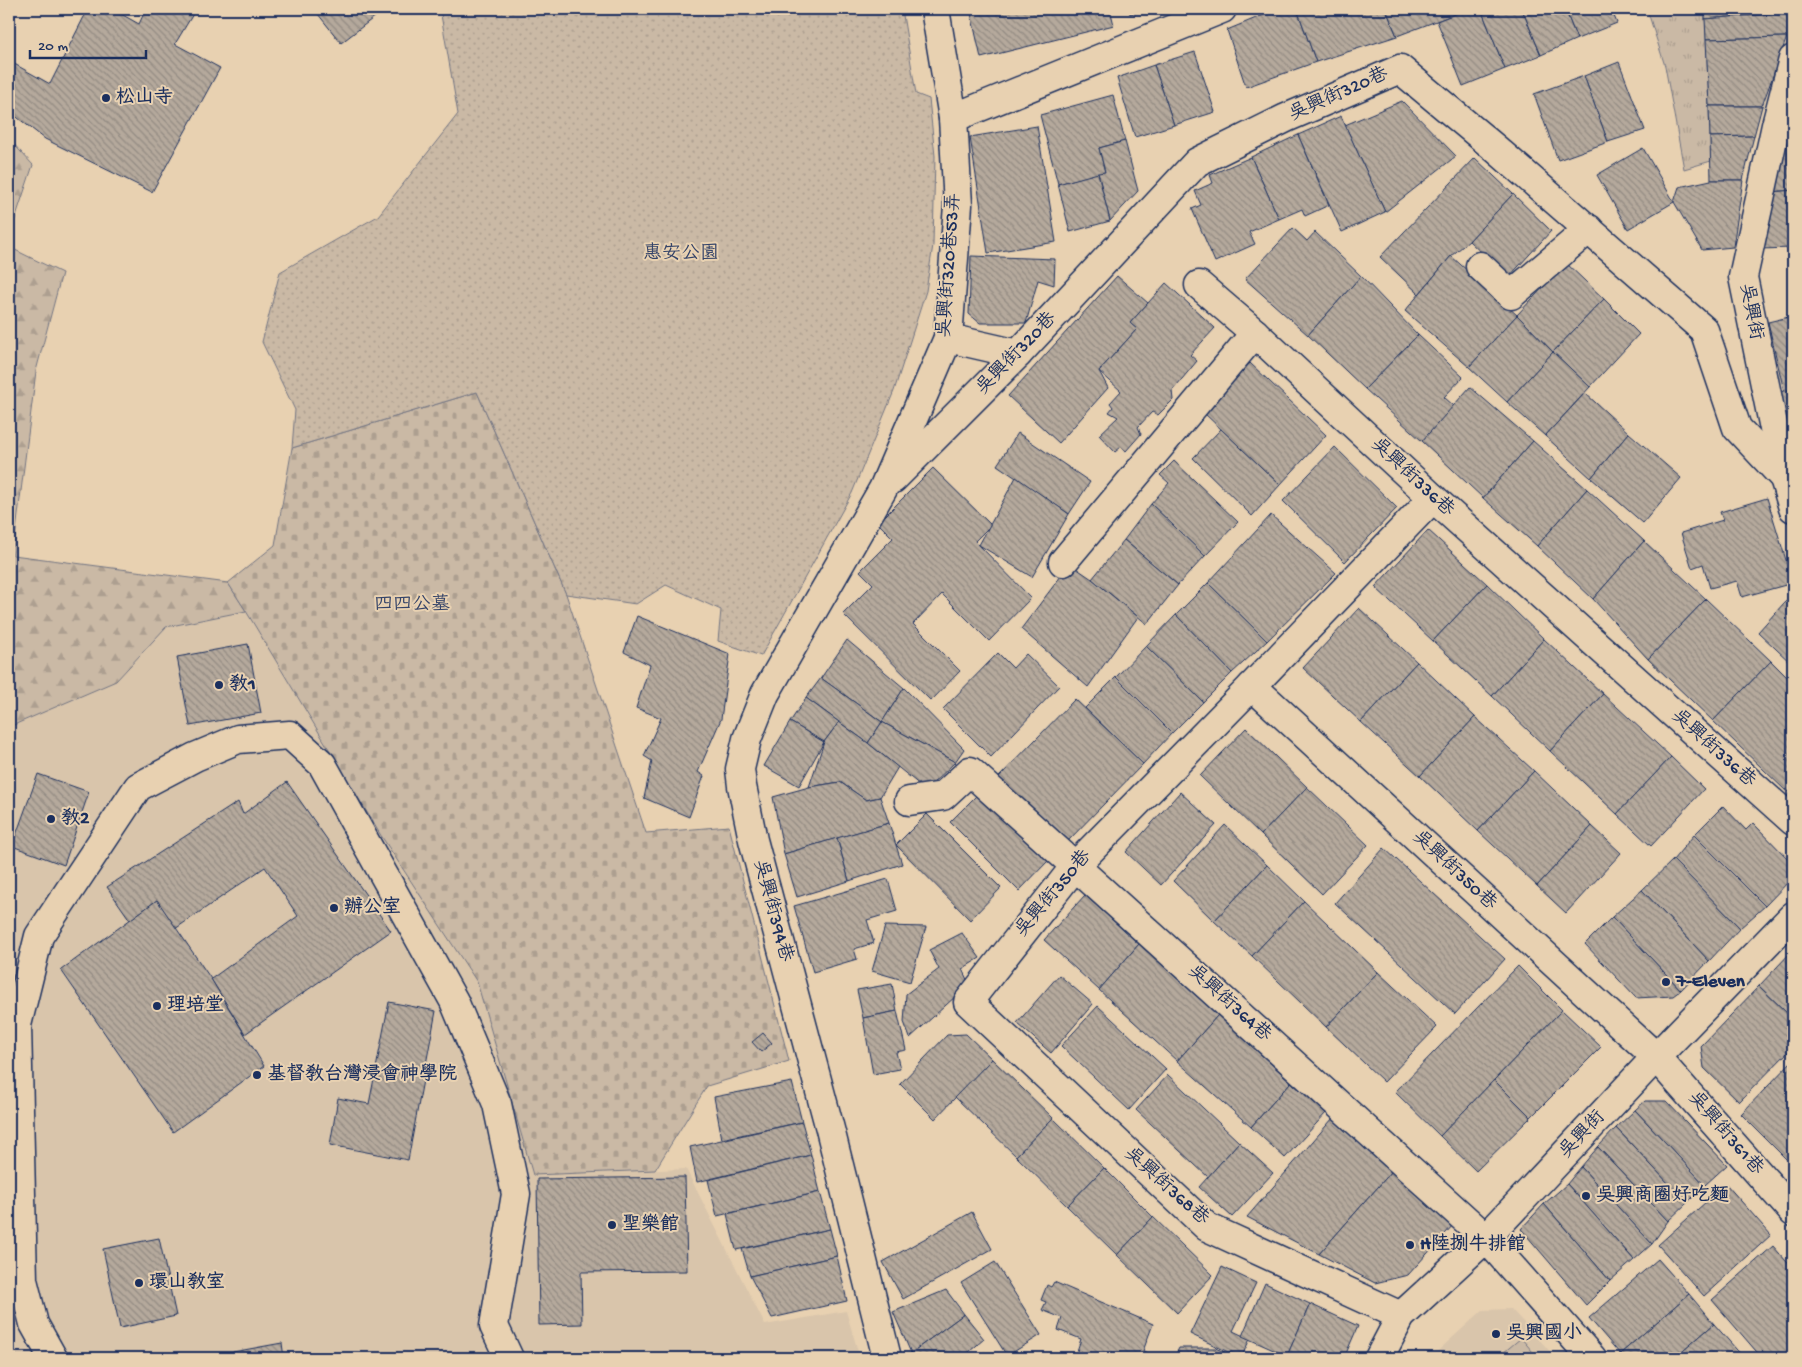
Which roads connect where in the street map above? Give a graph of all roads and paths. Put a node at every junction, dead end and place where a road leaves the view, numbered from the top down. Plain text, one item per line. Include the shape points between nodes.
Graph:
1 (935, 9) edge
2 (1222, 9) edge
3 (1793, 58) edge
4 (953, 118) junction
5 (1589, 229) junction
6 (1480, 266) dead end
7 (1199, 285) dead end
8 (1255, 333) junction
9 (948, 338) junction
10 (1018, 354) junction
11 (1784, 478) junction
12 (883, 489) junction
13 (1433, 498) junction
14 (1793, 508) edge
15 (1063, 562) dead end
16 (1252, 686) junction
17 (909, 801) dead end
18 (1793, 821) edge
19 (1076, 865) junction
20 (1793, 916) edge
21 (968, 1002) joint
22 (1656, 1057) junction
23 (1793, 1210) edge
24 (1486, 1238) junction
25 (1401, 1316) junction
26 (52, 1358) edge
27 (509, 1358) edge
28 (887, 1358) edge
29 (1379, 1358) edge
30 (1592, 1358) edge

1 - 4 street, 吳興街320巷53弄
2 - 4 street
3 - 11 street, 吳興街 via 1743,277
4 - 9 street, 吳興街320巷53弄 via 958,205
5 - 6 street via 1511,295
5 - 10 street, 吳興街320巷 via 1400,68 1286,118 1197,162
5 - 11 street, 吳興街320巷 via 1704,330 1737,428
7 - 8 street, 吳興街336巷
8 - 13 street, 吳興街336巷
8 - 15 street
9 - 10 street
9 - 12 street, 吳興街320巷53弄
10 - 12 street, 吳興街320巷
11 - 14 street, 吳興街
12 - 28 street, 吳興街394巷 via 765,694 747,739 740,769 753,840
13 - 16 street, 吳興街350巷
13 - 18 street, 吳興街336巷
16 - 19 street, 吳興街350巷
16 - 22 street, 吳興街350巷
17 - 19 street, 吳興街364巷 via 943,796 970,771
19 - 21 street, 吳興街350巷
19 - 24 street, 吳興街364巷
20 - 22 street, 吳興街
21 - 25 street, 吳興街368巷 via 1207,1226
22 - 23 street, 吳興街361巷
22 - 24 street, 吳興街
24 - 25 street, 吳興街
24 - 30 street, 吳興街364巷
25 - 29 street, 吳興街
26 - 27 street via 34,1324 23,1280 17,1025 39,936 138,787 238,739 290,735 322,764 454,1001 497,1104 516,1194 494,1326

